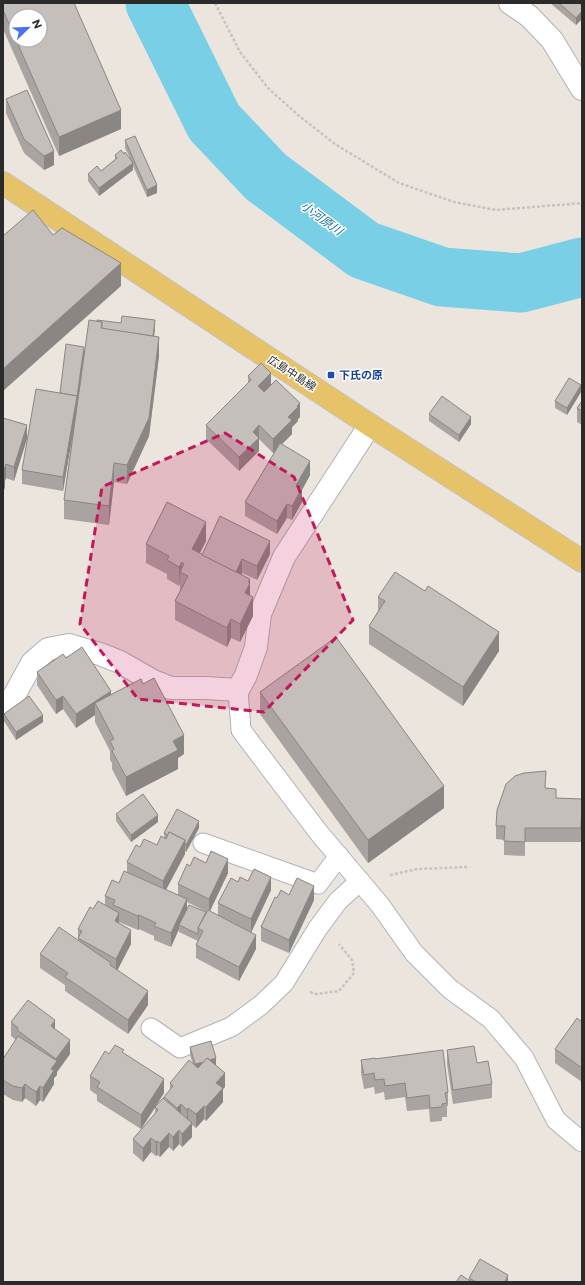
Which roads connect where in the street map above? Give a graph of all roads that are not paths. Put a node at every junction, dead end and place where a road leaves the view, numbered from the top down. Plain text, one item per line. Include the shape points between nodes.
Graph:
1 (510, 3) edge
2 (582, 89) edge
3 (3, 183) edge
4 (370, 425) junction
5 (582, 561) edge
6 (238, 690) junction
7 (3, 710) edge
8 (203, 843) dead end
9 (339, 856) junction
10 (360, 881) junction
11 (151, 1028) dead end
12 (582, 1142) edge

1 - 2 street via 529,16 552,40
3 - 4 main road, 広島中島線
4 - 5 main road, 広島中島線
4 - 6 street via 284,557 260,614 256,647
6 - 7 street via 171,688 120,662 69,645 48,648 32,663
6 - 9 lane via 241,730
8 - 9 lane via 318,884
9 - 10 lane
10 - 11 lane via 338,901 284,983 232,1027 180,1048
10 - 12 lane via 414,953 450,989 491,1019 524,1058 556,1120

